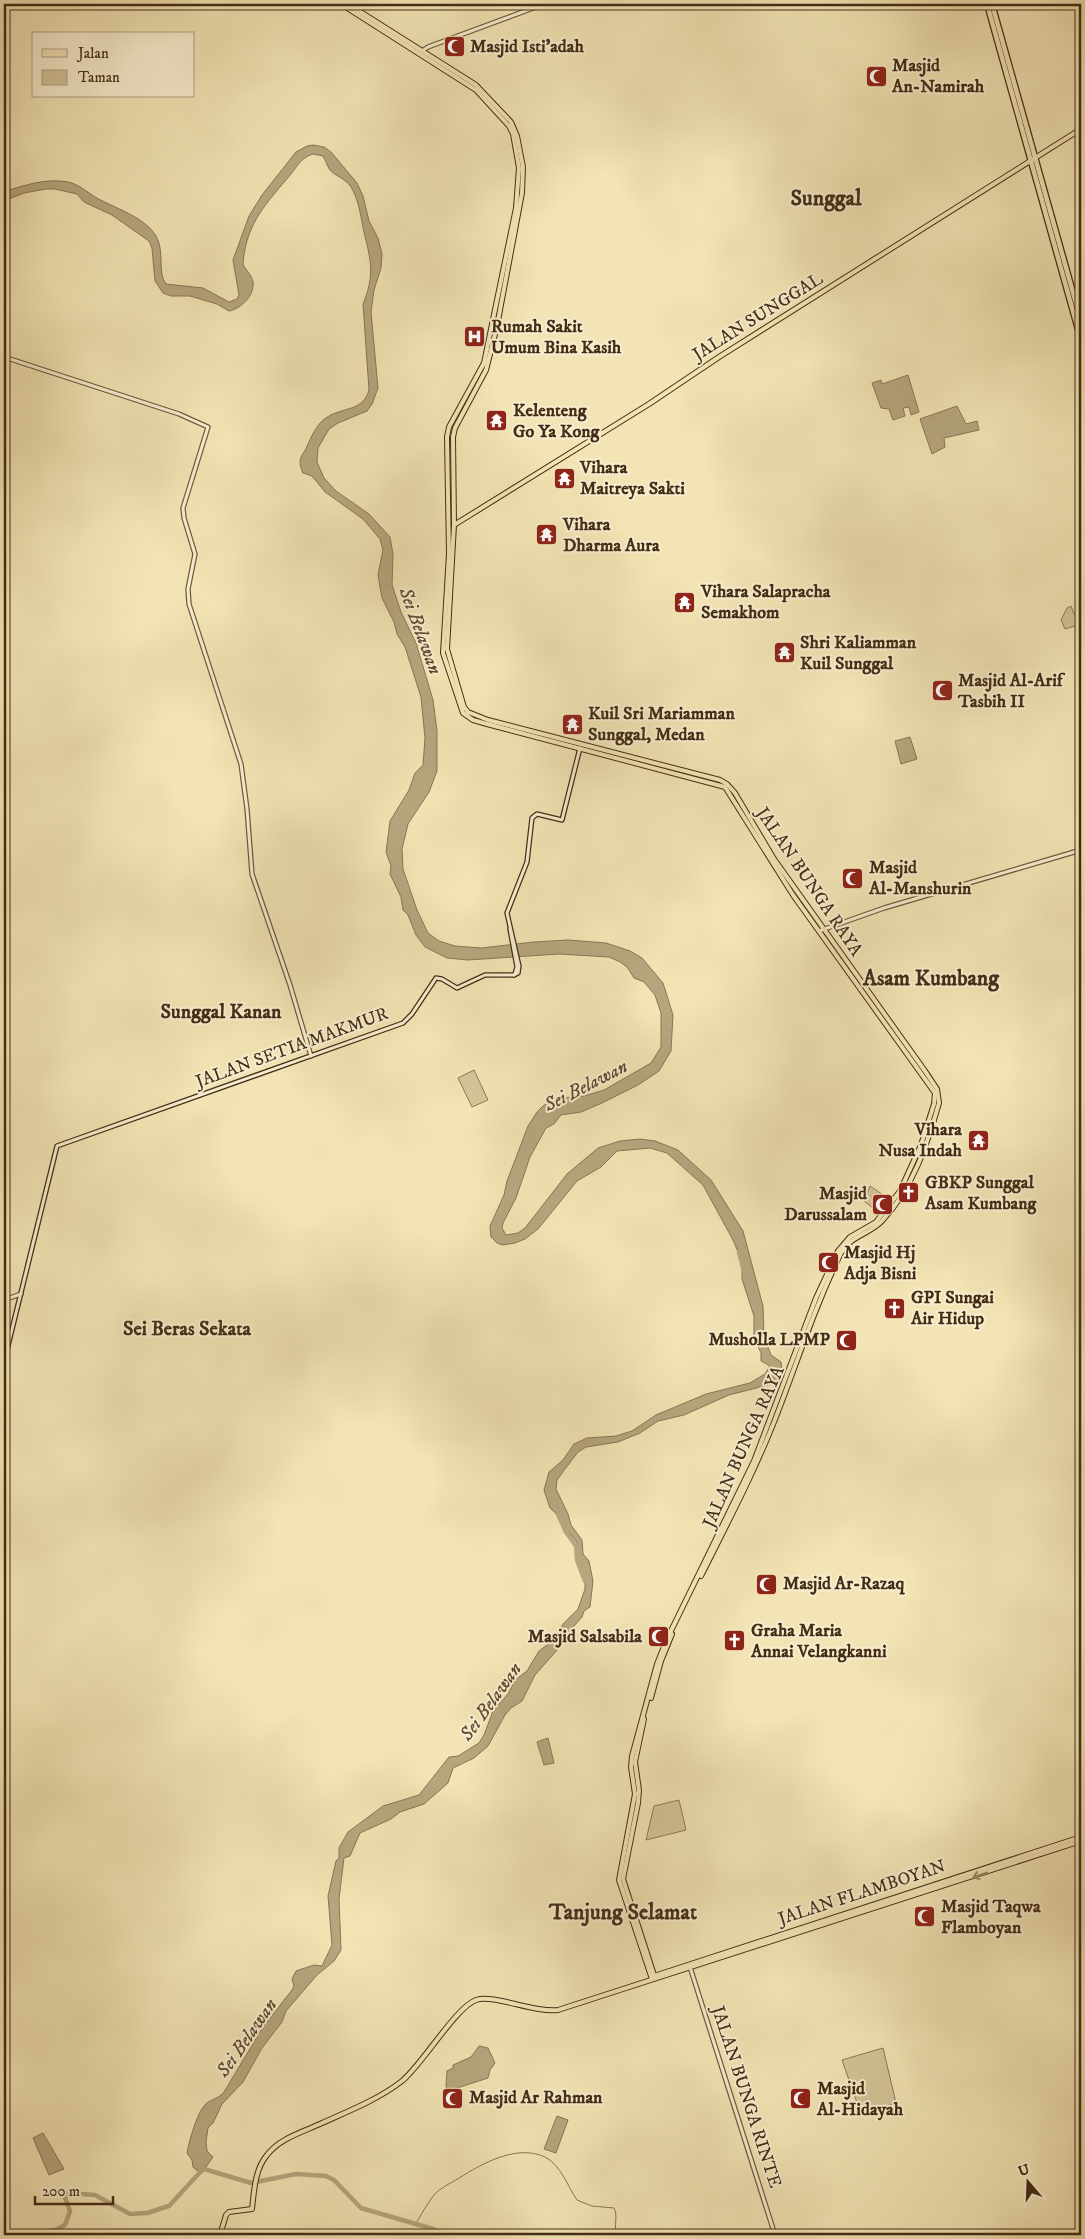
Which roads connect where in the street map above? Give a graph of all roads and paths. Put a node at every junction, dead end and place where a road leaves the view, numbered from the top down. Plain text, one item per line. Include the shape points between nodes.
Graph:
1 (341, 4) edge
2 (348, 4) edge
3 (544, 4) edge
4 (987, 4) edge
5 (992, 4) edge
6 (421, 52) junction
7 (1081, 129) edge
8 (1033, 158) junction
9 (1079, 320) edge
10 (1081, 340) edge
11 (4, 357) edge
12 (451, 526) junction
13 (581, 746) junction
14 (1081, 850) edge
15 (821, 930) junction
16 (310, 1056) junction
17 (21, 1294) junction
18 (4, 1300) edge
19 (4, 1362) edge
20 (1081, 1837) edge
21 (1081, 1841) edge
22 (1026, 1856) junction
23 (690, 1967) junction
24 (653, 1977) junction
25 (220, 2235) edge
26 (775, 2235) edge

1 - 6 main road
2 - 6 main road
3 - 6 street
4 - 8 highway
5 - 8 highway
6 - 12 main road, JALAN BUNGA RAYA via 495,106 513,134 519,168 516,208 484,363 453,437
7 - 8 main road, JALAN SUNGGAL
8 - 9 highway
8 - 12 main road, JALAN SUNGGAL
9 - 10 highway
11 - 16 street via 208,426 183,508 195,554 188,598 240,758 252,874 290,985
12 - 13 main road, JALAN BUNGA RAYA via 444,653 460,708 465,716 486,724
13 - 15 main road, JALAN BUNGA RAYA via 727,784
13 - 16 street, JALAN SETIA MAKMUR via 562,820 538,814 532,818 527,862 507,913 516,956 514,975 485,975 457,988 436,978 403,1024
14 - 15 street
15 - 24 main road, JALAN BUNGA RAYA via 925,1071 939,1095 939,1103 922,1156 907,1186 872,1228 852,1240 843,1250 758,1460 669,1640 636,1755 639,1790 619,1880
16 - 17 street, JALAN SETIA MAKMUR via 57,1146
17 - 18 street
17 - 19 street
20 - 22 main road, JALAN FLAMBOYAN
21 - 22 main road, JALAN FLAMBOYAN
22 -> 23 main road, JALAN FLAMBOYAN
22 - 24 main road, JALAN FLAMBOYAN
23 - 24 main road, JALAN FLAMBOYAN
23 - 26 street, JALAN BUNGA RINTE
24 - 25 main road via 558,2010 547,2011 489,2000 473,2001 402,2081 362,2104 280,2142 259,2168 252,2209 229,2212

